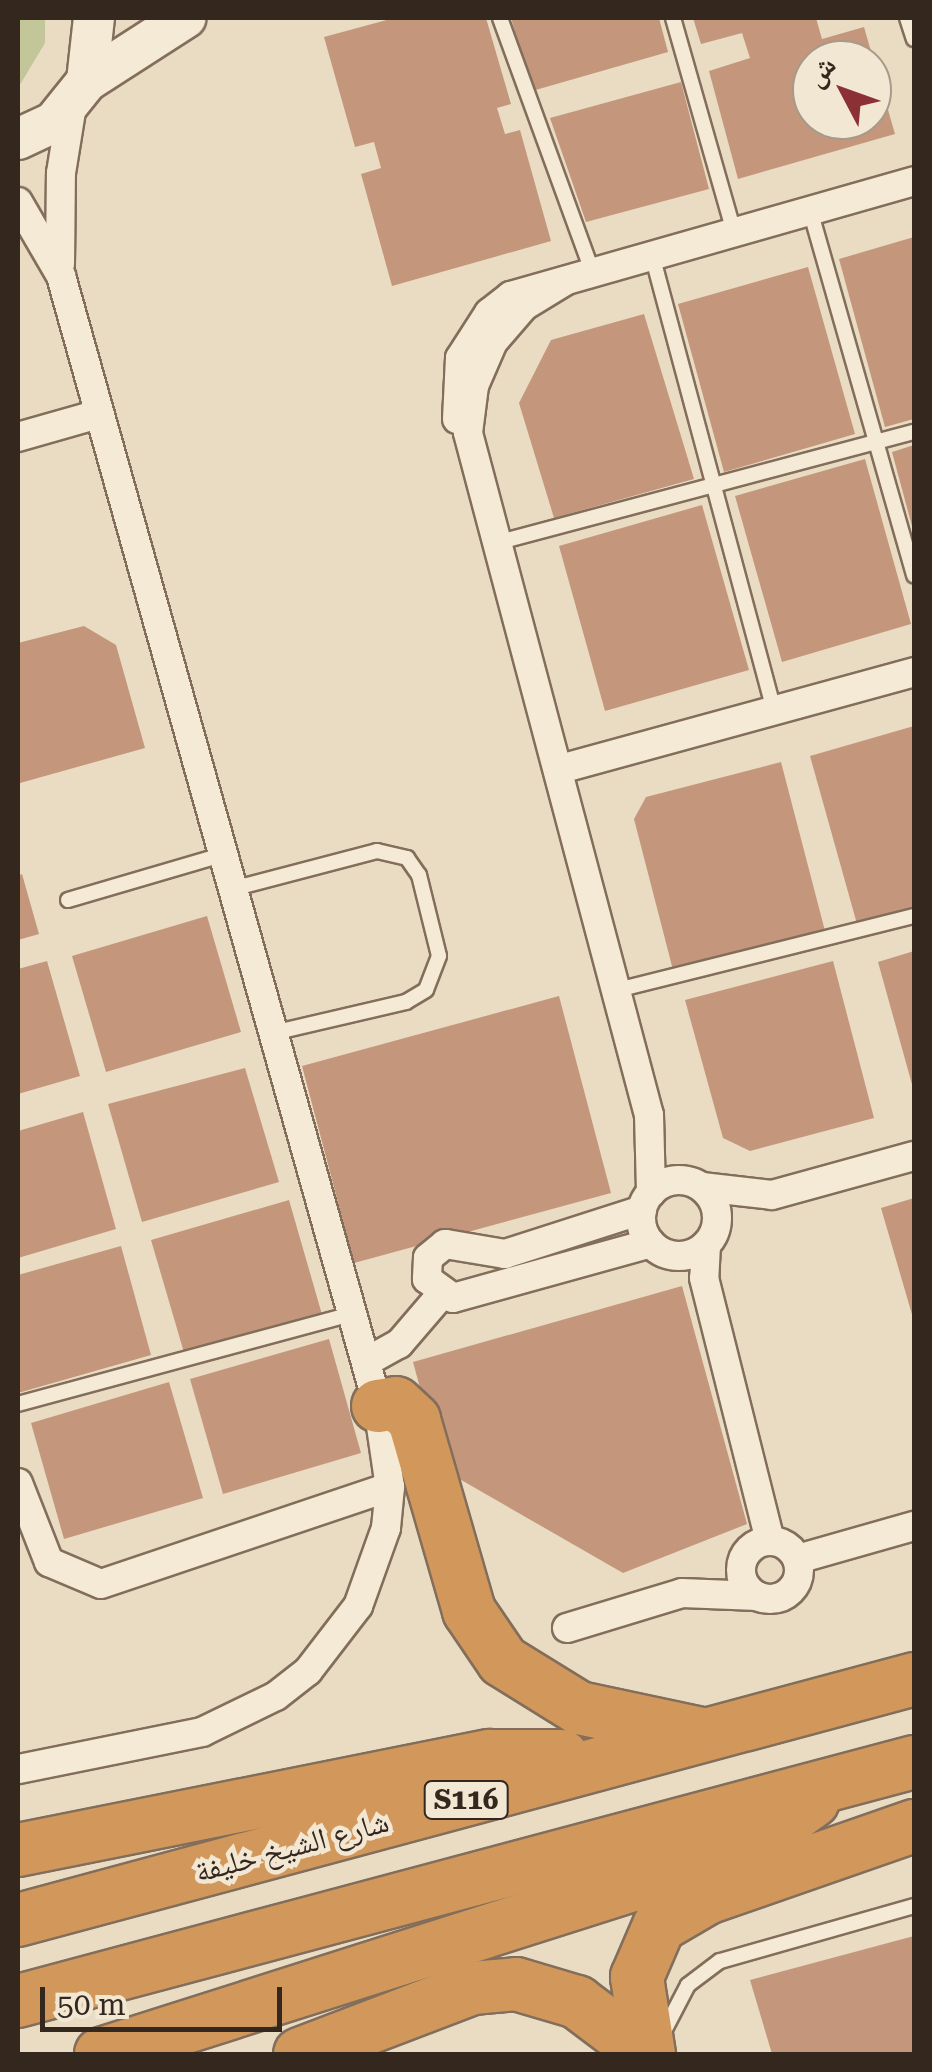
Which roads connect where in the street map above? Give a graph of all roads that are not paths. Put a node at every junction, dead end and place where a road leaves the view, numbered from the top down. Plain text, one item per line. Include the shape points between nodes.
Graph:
1 (94, 18) edge
2 (185, 18) edge
3 (500, 18) edge
4 (674, 18) edge
5 (907, 18) edge
6 (914, 39) edge
7 (79, 93) junction
8 (18, 139) edge
9 (914, 181) edge
10 (18, 202) edge
11 (810, 210) junction
12 (734, 232) junction
13 (652, 256) junction
14 (593, 273) junction
15 (61, 276) junction
16 (99, 414) junction
17 (914, 432) edge
18 (18, 437) edge
19 (876, 442) junction
20 (714, 486) junction
21 (496, 543) junction
22 (914, 576) edge
23 (914, 672) edge
24 (774, 711) junction
25 (560, 769) junction
26 (222, 855) junction
27 (232, 889) junction
28 (68, 900) dead end
29 (914, 916) edge
30 (617, 990) junction
31 (273, 1033) junction
32 (650, 1115) junction
33 (914, 1156) edge
34 (699, 1186) junction
35 (772, 1194) junction
36 (647, 1202) junction
37 (709, 1242) junction
38 (651, 1243) junction
39 (441, 1295) junction
40 (352, 1314) junction
41 (372, 1384) junction
42 (18, 1404) edge
43 (18, 1482) edge
44 (390, 1487) junction
45 (914, 1526) edge
46 (758, 1547) junction
47 (798, 1559) junction
48 (682, 1593) junction
49 (757, 1596) junction
50 (567, 1628) dead end
51 (914, 1678) edge
52 (712, 1737) junction
53 (914, 1762) edge
54 (603, 1764) junction
55 (18, 1769) edge
56 (830, 1783) junction
57 (914, 1826) edge
58 (18, 1850) edge
59 (914, 1906) edge
60 (18, 1920) edge
61 (337, 1980) junction
62 (18, 2001) edge
63 (101, 2054) edge
64 (200, 2054) edge
65 (300, 2054) edge
66 (648, 2054) edge

1 - 7 main road
2 - 7 main road
3 - 14 lane
4 - 12 lane
5 - 6 lane
7 - 8 main road
7 - 15 street via 60,173
9 - 11 street
10 - 15 street
11 - 12 street
11 - 19 lane
12 - 13 street
13 - 14 street
13 - 20 lane
14 - 21 street via 564,281 524,306 487,353 469,410 471,457
15 - 16 street
16 - 18 street
16 - 26 street
17 - 19 lane
19 - 20 lane
19 - 22 lane
20 - 21 lane
20 - 24 lane
21 - 25 street
23 - 24 street
24 - 25 street
25 - 30 street
26 - 27 street
26 - 28 lane
27 - 31 street
27 - 31 lane via 377,850 406,858 419,875 439,956 426,990
29 - 30 lane
30 - 32 street
31 - 40 street
32 - 34 street
32 - 36 street
33 - 35 street
34 - 35 street
34 - 36 street via 672,1181
34 - 37 street via 717,1216
35 - 37 street
36 - 38 street
36 - 39 street via 506,1254 445,1244 426,1268
37 - 38 street via 672,1256
37 - 46 street via 702,1270
38 - 39 street
39 - 41 street
40 - 41 street
40 - 42 lane
41 - 44 street
41 - 52 highway via 410,1412 469,1611 503,1661 580,1708
43 - 44 street via 49,1562 101,1584
44 - 55 street via 378,1554 358,1606 317,1660 276,1696 202,1732
45 - 47 street
46 - 47 street
46 - 48 street
46 - 49 street via 743,1582
47 - 49 street via 798,1578 786,1594
48 - 49 street
48 - 50 street
51 - 52 highway, شارع الشيخ خليفة / S116
52 - 54 highway, شارع الشيخ خليفة / S116
53 - 56 highway, S116
54 - 58 highway via 490,1756
54 - 60 highway, شارع الشيخ خليفة / S116
56 - 61 highway via 786,1823 734,1852
56 - 62 highway, S116
57 - 66 highway via 707,1898 659,1926 637,1976
59 - 66 lane via 720,1961 688,1984
61 - 63 highway
61 - 64 highway via 288,2018
65 - 66 highway via 473,1988 505,1984 577,2002

